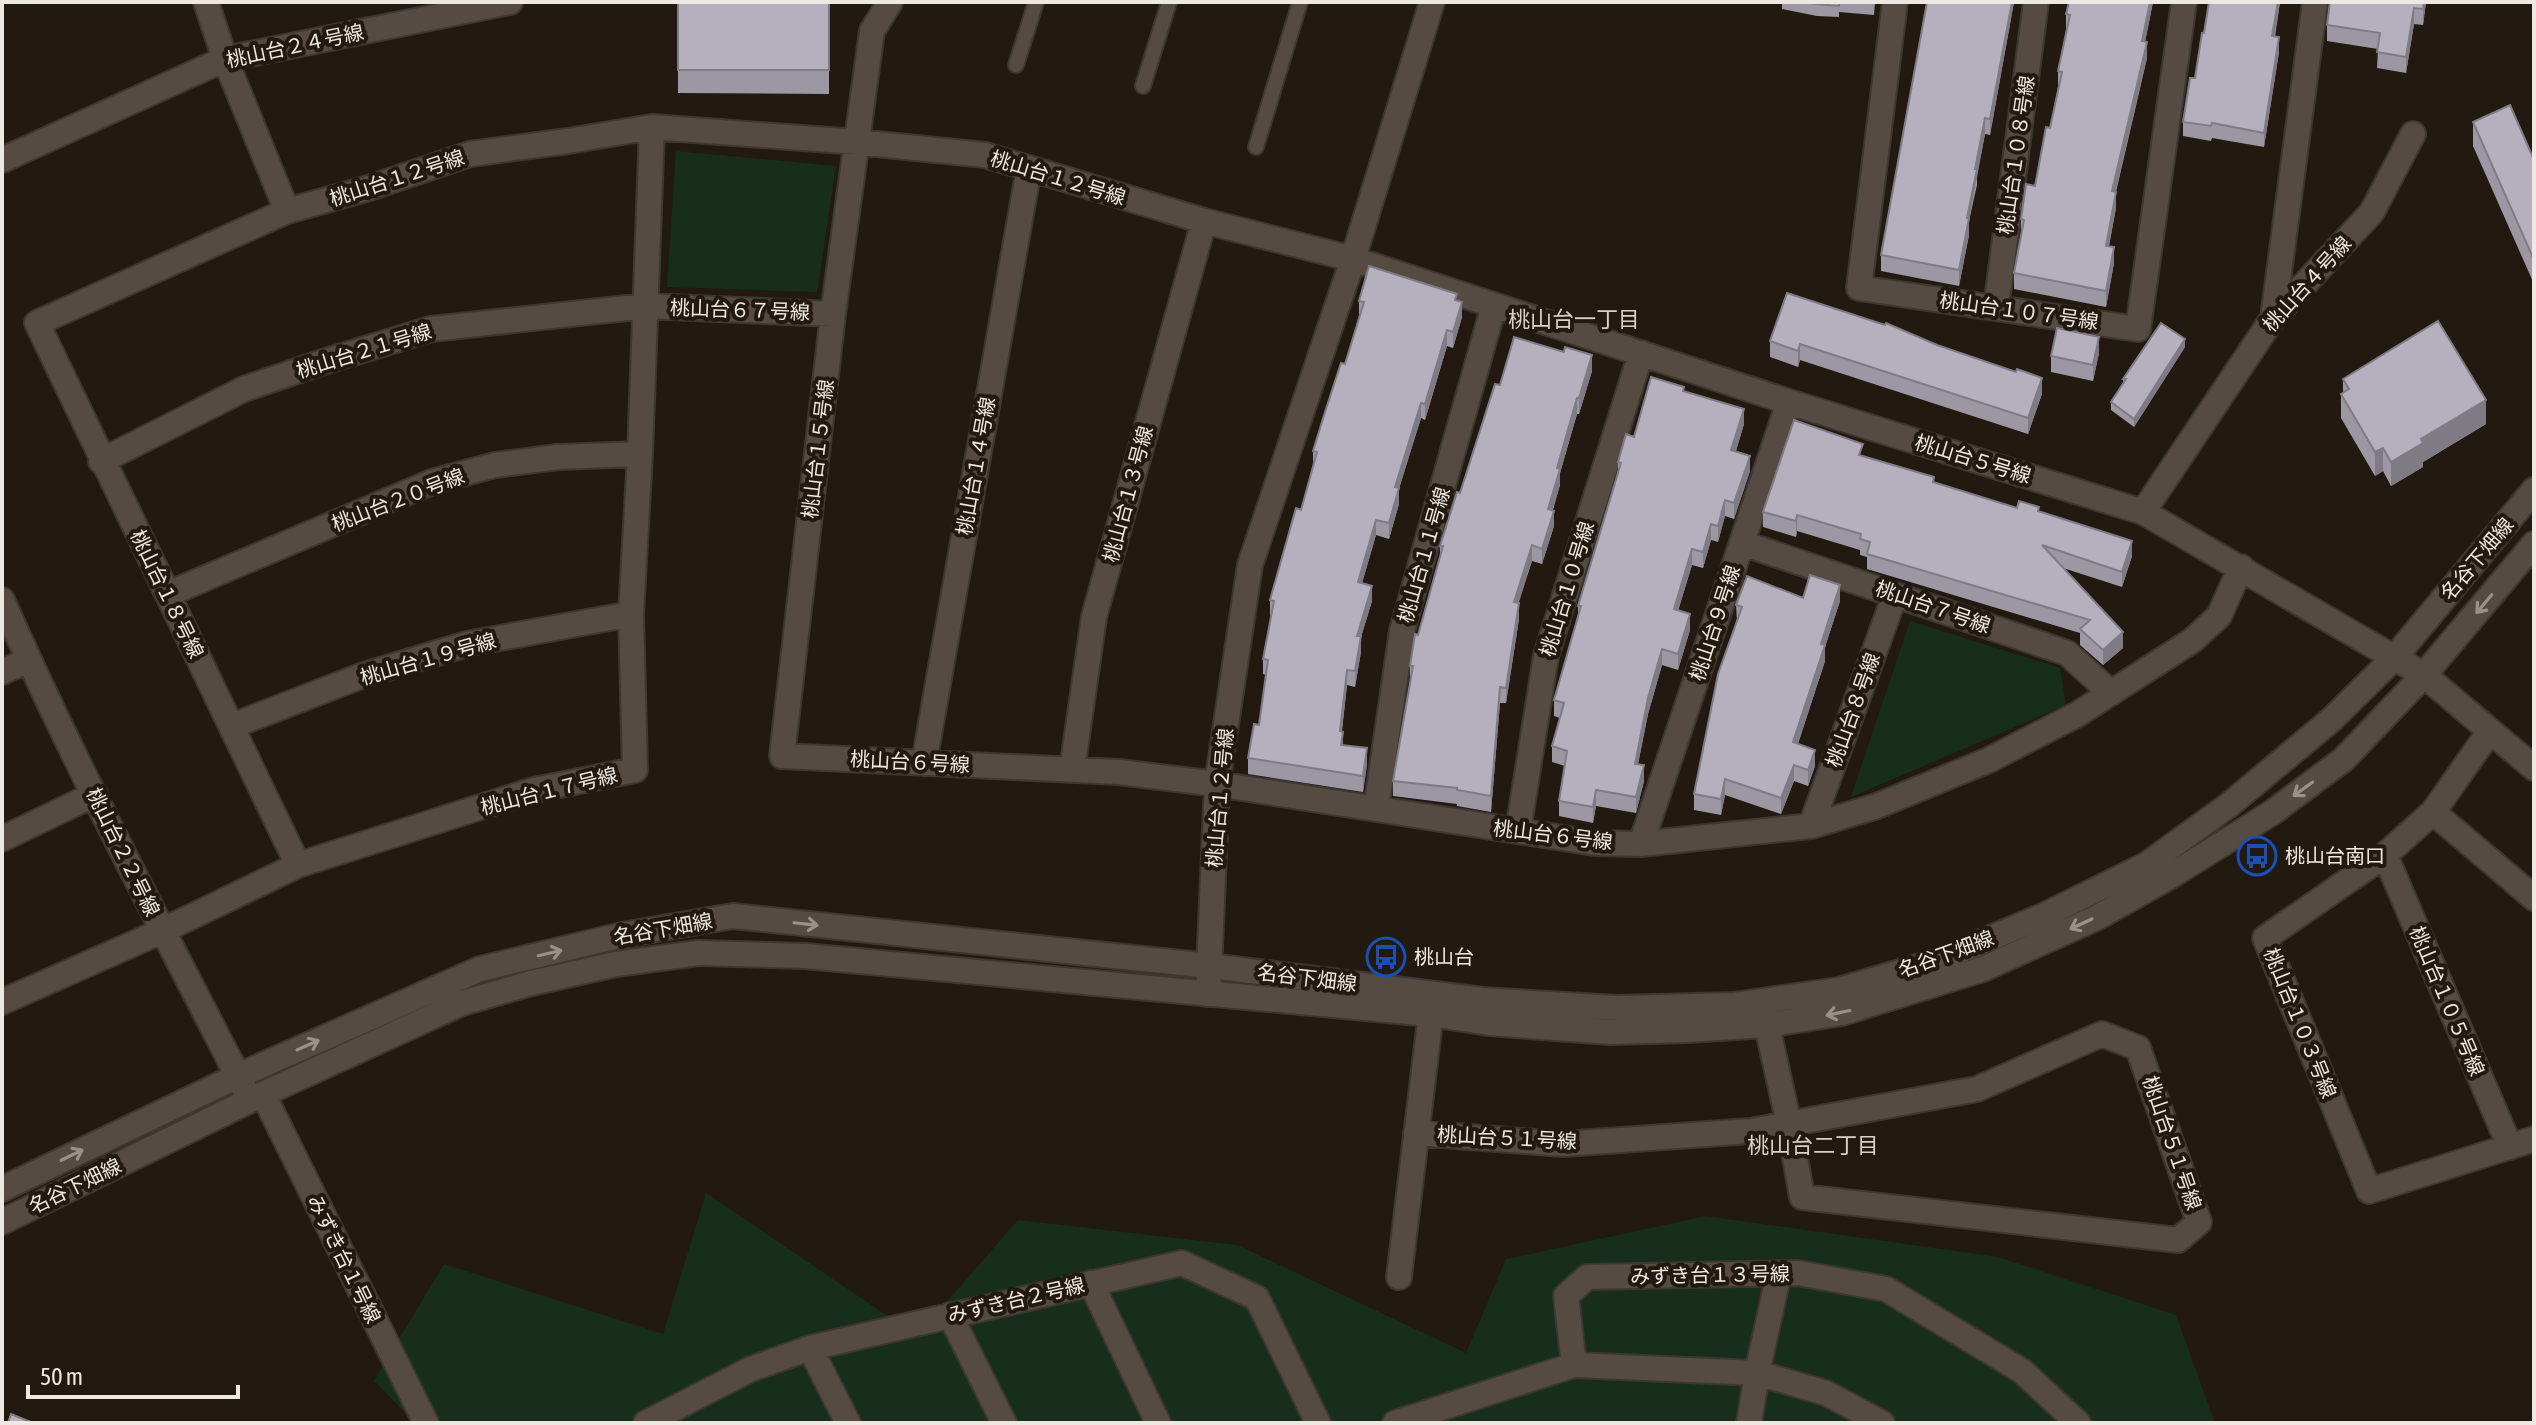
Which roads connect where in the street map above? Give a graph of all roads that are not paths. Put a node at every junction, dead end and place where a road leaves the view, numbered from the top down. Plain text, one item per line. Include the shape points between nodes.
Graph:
1 (206, 2) edge
2 (510, 2) edge
3 (890, 2) edge
4 (1036, 2) edge
5 (1169, 2) edge
6 (1300, 2) edge
7 (1432, 2) edge
8 (1895, 2) edge
9 (2036, 2) edge
10 (2184, 2) edge
11 (2315, 2) edge
12 (225, 59) junction
13 (1016, 65) dead end
14 (1143, 86) dead end
15 (652, 127) junction
16 (2413, 134) dead end
17 (857, 142) junction
18 (1256, 147) dead end
19 (2, 160) edge
20 (1029, 168) junction
21 (287, 211) junction
22 (1204, 221) junction
23 (1353, 259) junction
24 (1494, 305) junction
25 (646, 306) junction
26 (1996, 308) junction
27 (833, 314) junction
28 (2273, 318) junction
29 (37, 323) joint
30 (1641, 353) junction
31 (1789, 402) junction
32 (640, 454) junction
33 (101, 461) junction
34 (2534, 490) edge
35 (2143, 512) junction
36 (1742, 543) junction
37 (2534, 544) edge
38 (2241, 567) junction
39 (168, 594) junction
40 (1895, 595) junction
41 (2, 600) edge
42 (631, 614) junction
43 (2395, 657) junction
44 (28, 660) junction
45 (2, 672) edge
46 (2424, 675) junction
47 (2111, 693) junction
48 (232, 726) junction
49 (2490, 731) junction
50 (782, 756) joint
51 (924, 763) junction
52 (2534, 768) edge
53 (1072, 770) junction
54 (1217, 784) junction
55 (95, 794) junction
56 (1376, 809) junction
57 (2433, 812) junction
58 (1811, 826) junction
59 (1518, 831) junction
60 (2, 839) edge
61 (1641, 844) junction
62 (2385, 855) junction
63 (298, 865) junction
64 (2534, 898) edge
65 (162, 931) junction
66 (1210, 966) junction
67 (1208, 994) junction
68 (2, 1002) edge
69 (1431, 1004) junction
70 (1764, 1013) junction
71 (238, 1076) junction
72 (256, 1097) junction
73 (1789, 1124) junction
74 (1416, 1133) junction
75 (2534, 1139) edge
76 (2510, 1147) junction
77 (2, 1189) edge
78 (2, 1222) edge
79 (1779, 1273) junction
80 (1399, 1277) dead end
81 (1091, 1283) junction
82 (950, 1315) junction
83 (810, 1348) junction
84 (1574, 1365) junction
85 (1757, 1373) junction
86 (684, 1414) edge
87 (426, 1423) edge
88 (646, 1423) edge
89 (848, 1423) edge
90 (1004, 1423) edge
91 (1158, 1423) edge
92 (1318, 1423) edge
93 (1395, 1423) edge
94 (1749, 1423) edge
95 (1882, 1423) edge
96 (2078, 1423) edge

1 - 12 street
2 - 12 street, 桃山台２４号線
3 - 17 street, 桃山台１５号線 via 872,31
4 - 13 lane
5 - 14 lane
6 - 18 lane
7 - 23 street
8 - 26 street, 桃山台１０７号線 via 1859,288
9 - 26 street, 桃山台１０８号線
10 - 26 street, 桃山台１０７号線 via 2138,329
11 - 28 street
12 - 19 street, 桃山台２４号線
12 - 21 street
15 - 17 street, 桃山台１２号線
15 - 21 street, 桃山台１２号線 via 470,154
15 - 25 street, 桃山台１７号線
16 - 28 street, 桃山台４号線 via 2372,212
17 - 20 street, 桃山台１２号線 via 985,155
17 - 27 street, 桃山台１５号線
20 - 22 street, 桃山台１２号線
20 - 51 street, 桃山台１４号線
21 - 29 street, 桃山台１２号線
22 - 23 street, 桃山台１２号線
22 - 53 street, 桃山台１３号線 via 1094,617
23 - 24 street, 桃山台５号線
23 - 54 street, 桃山台１２号線 via 1250,565
24 - 30 street, 桃山台５号線
24 - 56 street, 桃山台１１号線 via 1402,631
25 - 27 street, 桃山台６７号線
25 - 32 street, 桃山台１７号線
25 - 33 street, 桃山台２１号線 via 431,329 244,389
27 - 50 street, 桃山台１５号線
28 - 35 street, 桃山台４号線
29 - 33 street, 桃山台１８号線
30 - 31 street, 桃山台５号線
30 - 59 street, 桃山台１０号線 via 1546,656
31 - 35 street, 桃山台５号線
31 - 36 street, 桃山台９号線
32 - 39 street, 桃山台２０号線 via 495,465 432,482
32 - 42 street, 桃山台１７号線
33 - 39 street, 桃山台１８号線
34 - 43 street, 名谷下畑線
35 - 38 street, 桃山台５号線
36 - 40 street, 桃山台７号線
36 - 61 street, 桃山台９号線
37 -> 46 street, 名谷下畑線
38 - 43 street, 桃山台５号線
38 - 47 street, 桃山台６号線 via 2219,616 2193,640
39 - 48 street, 桃山台１８号線
40 - 47 street, 桃山台７号線 via 2067,653
40 - 58 street, 桃山台８号線
41 - 44 street, 桃山台２２号線
42 - 48 street, 桃山台１９号線 via 467,644 361,676
42 - 63 street, 桃山台１７号線 via 635,770 534,790
43 - 46 street, 桃山台５号線
43 - 70 street, 名谷下畑線 via 2263,777 2146,865 1934,962
44 - 45 street
44 - 55 street, 桃山台２２号線
46 - 49 street, 桃山台５号線
46 -> 70 street, 名谷下畑線 via 2344,759 2273,812 2098,917 1983,969 1842,1013
47 - 58 street, 桃山台６号線 via 1989,760 1877,806
48 - 63 street, 桃山台１８号線
49 - 52 street, 桃山台５号線
49 - 57 street, 桃山台１０３号線
50 - 51 street, 桃山台６号線
51 - 53 street, 桃山台６号線
53 - 54 street, 桃山台６号線
54 - 56 street, 桃山台６号線
54 - 66 street, 桃山台１２号線
55 - 60 street
55 - 65 street, 桃山台２２号線
56 - 59 street, 桃山台６号線
57 - 62 street, 桃山台１０３号線
57 - 64 street
58 - 61 street, 桃山台６号線
59 - 61 street, 桃山台６号線
62 - 76 street, 桃山台１０５号線
62 - 76 street, 桃山台１０３号線 via 2265,938 2369,1191
63 - 65 street, 桃山台１７号線
65 - 68 street, 桃山台１７号線
65 - 71 street, 桃山台２２号線
66 - 67 street, 桃山台１２号線
66 - 69 street, 名谷下畑線
71 -> 66 street, 名谷下畑線 via 480,969 622,935 733,916
67 - 69 street, 名谷下畑線
67 - 72 street, 名谷下畑線 via 805,956 698,953 616,964 462,1003
69 - 70 street, 名谷下畑線 via 1489,1023 1610,1032 1688,1030
69 - 74 street
70 - 73 street, 桃山台５１号線
71 - 72 street, 桃山台２２号線
77 -> 71 street, 名谷下畑線
72 - 78 street, 名谷下畑線
72 - 87 street, みずき台１号線
73 - 73 street, 桃山台５１号線 via 1977,1089 2102,1034 2138,1048 2199,1222 2178,1240 1802,1197
73 - 74 street, 桃山台５１号線 via 1563,1144
74 - 80 street
75 - 76 street, 桃山台１０３号線
79 - 84 street, みずき台１３号線 via 1587,1277 1566,1296
79 - 85 street
79 - 96 street, みずき台１３号線 via 1886,1289 2022,1371
81 - 82 street, みずき台２号線
81 - 91 street
81 - 92 street, みずき台２号線 via 1182,1263 1257,1298
82 - 83 street, みずき台２号線
82 - 90 street
83 - 86 street, みずき台２号線 via 751,1369
83 - 89 street
84 - 85 street
84 - 93 street
85 - 94 street
85 - 95 street via 1826,1393
86 - 88 street, みずき台２号線

